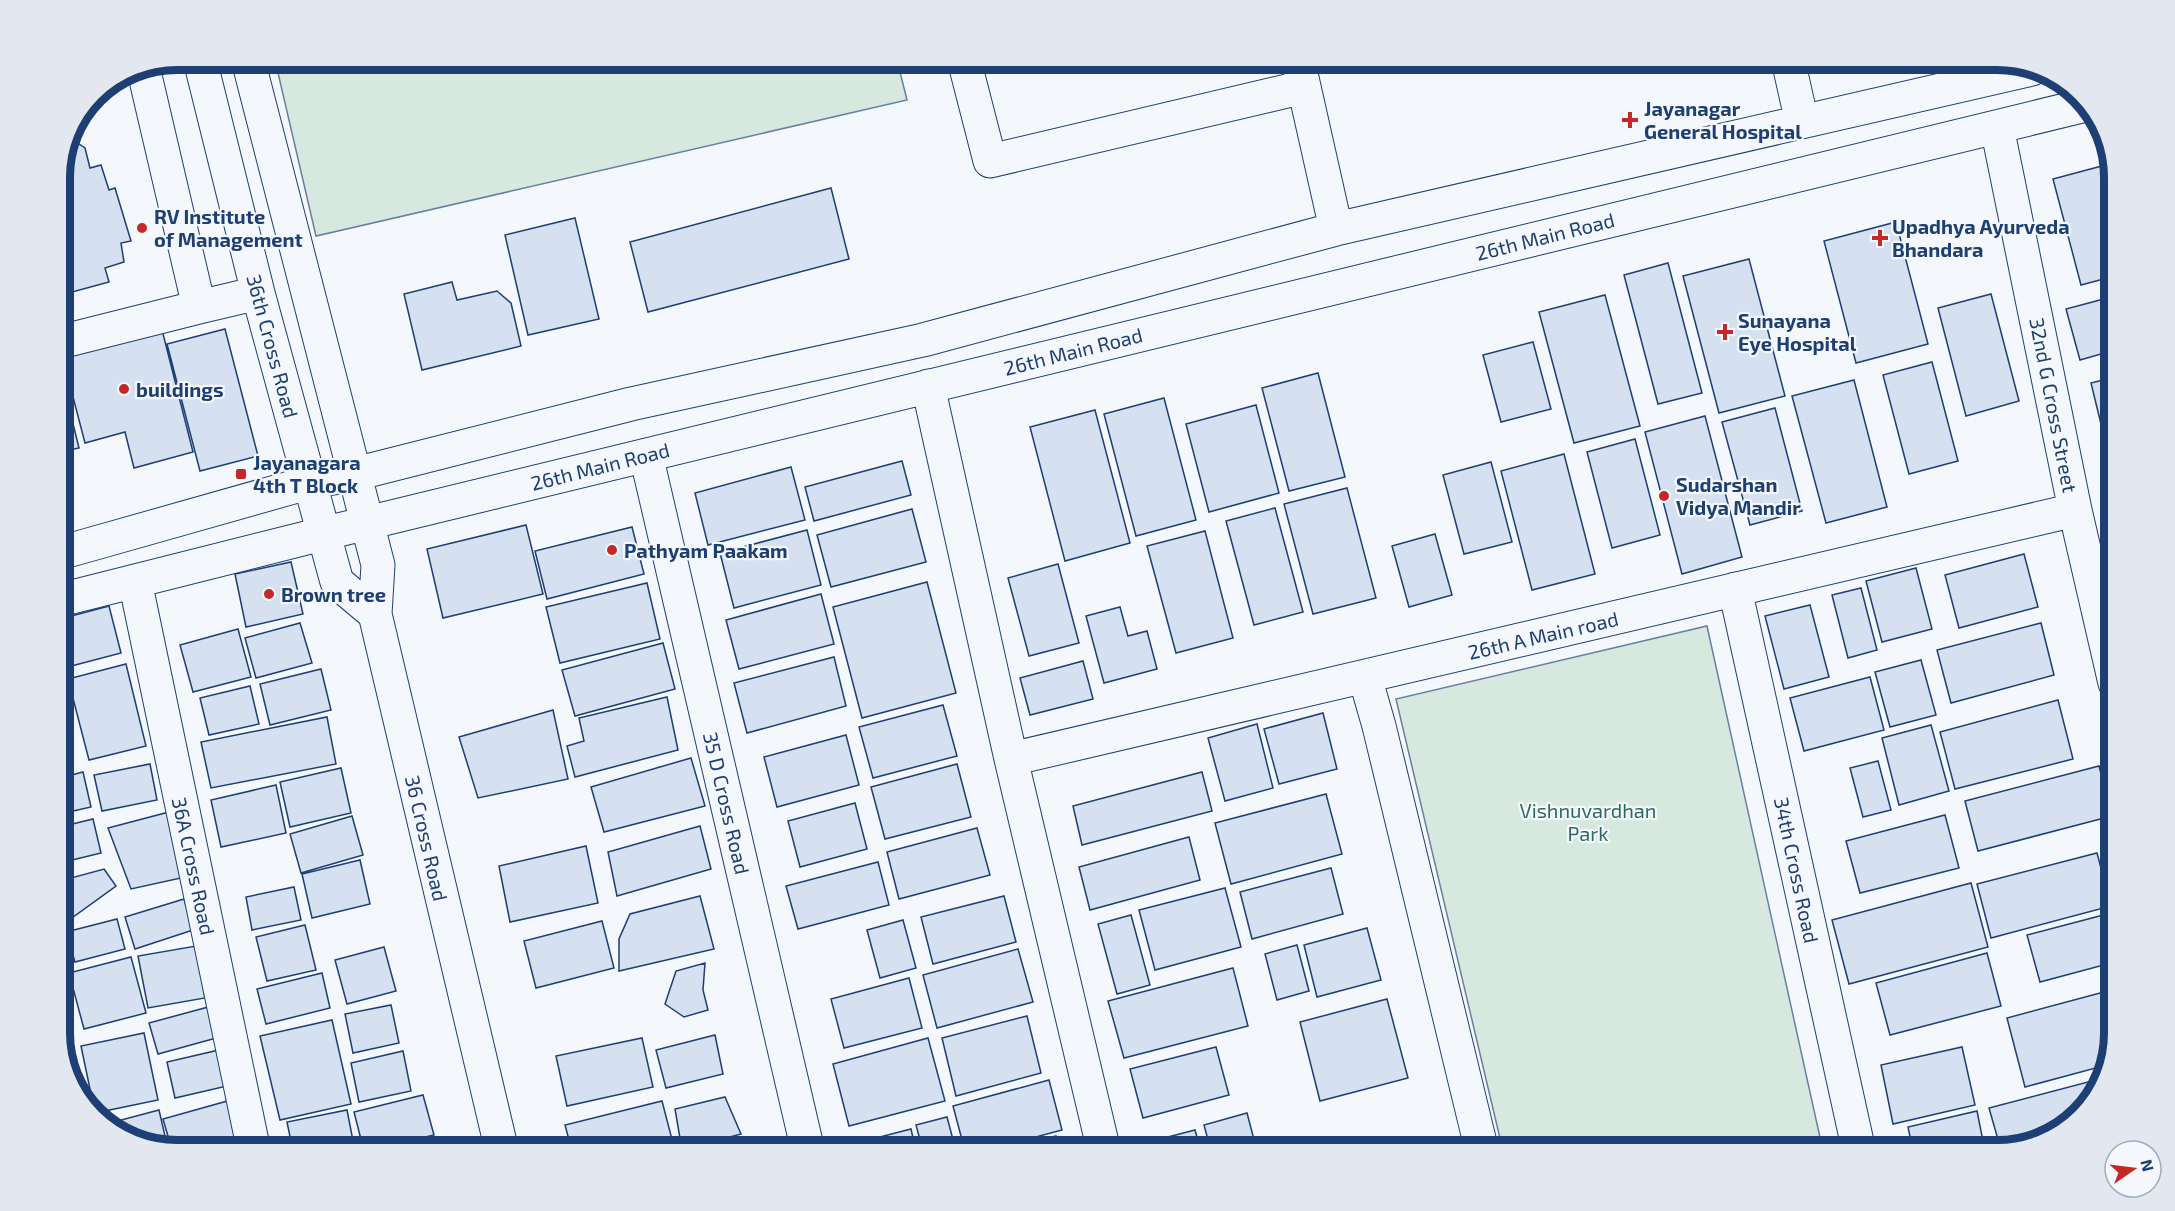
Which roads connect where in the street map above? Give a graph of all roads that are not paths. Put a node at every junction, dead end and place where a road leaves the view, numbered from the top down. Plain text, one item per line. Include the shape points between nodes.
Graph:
1 (1790, 70) edge
2 (203, 71) edge
3 (251, 71) edge
4 (967, 71) edge
5 (2017, 72) edge
6 (1301, 73) edge
7 (144, 76) edge
8 (2078, 107) edge
9 (1802, 122) junction
10 (1997, 127) junction
11 (1336, 229) junction
12 (258, 293) junction
13 (199, 307) junction
14 (71, 339) edge
15 (928, 386) junction
16 (646, 455) junction
17 (355, 474) junction
18 (311, 482) junction
19 (2075, 510) junction
20 (367, 523) junction
21 (322, 534) junction
22 (71, 549) edge
23 (135, 581) junction
24 (1735, 589) junction
25 (71, 597) edge
26 (375, 614) junction
27 (2104, 635) edge
28 (1365, 677) junction
29 (1011, 759) junction
30 (252, 1140) edge
31 (499, 1140) edge
32 (804, 1140) edge
33 (1101, 1140) edge
34 (1479, 1140) edge
35 (1857, 1140) edge

1 - 9 street
2 - 12 street, 36th Cross Road
3 - 17 street
4 - 6 street via 990,161
5 - 9 street
6 - 11 street
7 - 13 street
8 - 10 street, 26th Main Road
9 - 11 street
10 - 15 street, 26th Main Road
10 - 19 street, 32nd G Cross Street
11 - 17 street via 923,340 631,404
12 - 13 street
12 - 18 street, 36th Cross Road
13 - 14 street
15 - 16 street, 26th Main Road
15 - 29 street
16 - 20 street, 26th Main Road
16 - 32 street, 35 D Cross Road
17 - 18 street
17 - 20 street, 36 Cross Road
18 - 21 street, 36th Cross Road
18 - 22 street
19 - 24 street, 26th A Main road
19 - 27 street, 32nd G Cross Street
20 - 21 street, 26th Main Road
20 - 26 street, 36 Cross Road via 378,565
21 - 23 street, 26th Main Road
21 - 26 street, 36th Cross Road via 337,582
23 - 25 street, 26th Main Road
23 - 30 street, 36A Cross Road
24 - 28 street, 26th A Main road
24 - 35 street, 34th Cross Road
26 - 31 street, 36 Cross Road
28 - 29 street, 26th A Main road
28 - 34 street
29 - 33 street

